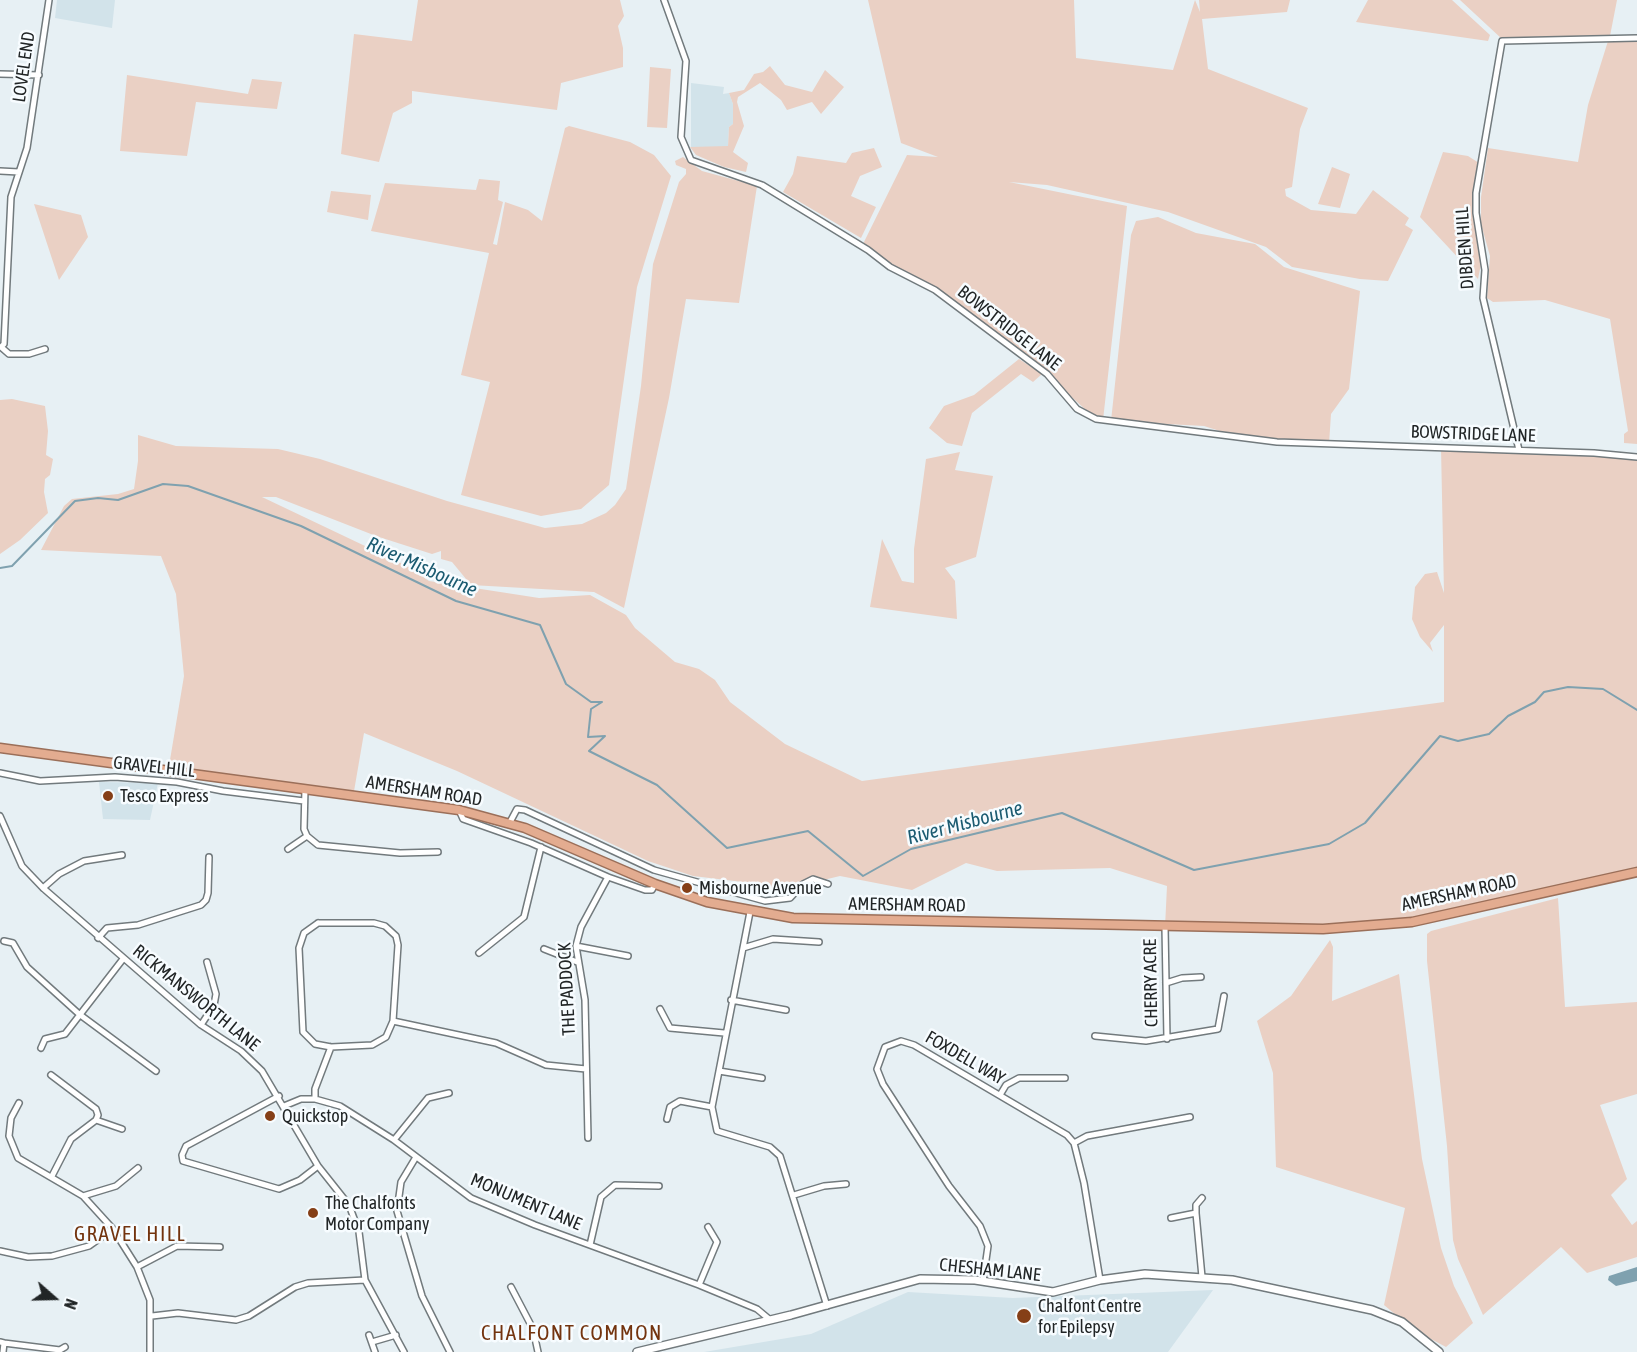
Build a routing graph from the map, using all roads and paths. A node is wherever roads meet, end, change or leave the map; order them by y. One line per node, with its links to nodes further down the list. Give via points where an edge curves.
1 (49, 0): 5 (street, LOVEL END)
2 (664, 0): 10 (street, BOWSTRIDGE LANE, via 686,61 681,137 691,160 762,185 890,267 935,290 1047,374 1077,409 1096,419 1277,442)
3 (1637, 38): 10 (street, DIBDEN HILL, via 1502,41 1476,213 1485,270 1483,298)
4 (0, 74): 5 (street)
5 (39, 75): 7 (street, LOVEL END)
6 (0, 171): 7 (street)
7 (19, 172): 8 (street, LOVEL END, via 11,197 4,344)
8 (0, 347): 9 (street, via 9,354)
9 (45, 349)
10 (1519, 450): 11 (street, BOWSTRIDGE LANE)
11 (1637, 457)
12 (0, 748): 14 (highway, AMERSHAM ROAD)
13 (0, 773): 15 (street, GRAVEL HILL, via 40,781 115,777 177,782)
14 (306, 789): 15 (street); 16 (highway, AMERSHAM ROAD)
15 (304, 801): 19 (street)
16 (459, 810): 18 (highway, AMERSHAM ROAD); 21 (street, via 463,819)
17 (0, 816): 22 (street, RICKMANSWORTH LANE)
18 (509, 824): 29 (highway, AMERSHAM ROAD, via 564,843); 30 (street, via 514,812 521,808 654,870 765,901 790,898 802,884 813,879)
19 (307, 836): 23 (street); 24 (street, via 318,845 335,849)
20 (24, 845): 22 (street)
21 (541, 847): 28 (street); 40 (street, via 524,917)
22 (16, 848): 31 (street, RICKMANSWORTH LANE, via 22,866)
23 (288, 849)
24 (438, 852)
25 (122, 855): 31 (street, via 84,861)
26 (209, 857): 34 (street, via 208,893 201,905 138,925 107,928)
27 (1637, 872): 33 (highway, AMERSHAM ROAD, via 1412,922 1323,929)
28 (608, 877): 29 (street, via 645,890 652,890); 37 (street, THE PADDOCK, via 581,927)
29 (656, 884): 32 (highway, AMERSHAM ROAD)
30 (828, 884)
31 (43, 888): 34 (street, RICKMANSWORTH LANE)
32 (750, 912): 33 (highway, AMERSHAM ROAD, via 804,919); 38 (street)
33 (1166, 927): 46 (street, CHERRY ACRE)
34 (98, 938): 42 (street, RICKMANSWORTH LANE)
35 (4, 941): 51 (street, via 13,943 27,967)
36 (819, 942): 38 (street, via 773,939)
37 (576, 946): 41 (street); 44 (street, THE PADDOCK)
38 (742, 948): 48 (street)
39 (544, 949): 44 (street)
40 (479, 953)
41 (628, 956)
42 (123, 959): 51 (street); 53 (street, RICKMANSWORTH LANE)
43 (207, 962): 53 (street, via 216,994)
44 (578, 962): 59 (street, THE PADDOCK, via 585,1000)
45 (1201, 977): 46 (street)
46 (1166, 983): 56 (street, CHERRY ACRE)
47 (1224, 996): 56 (street, CHERRY ACRE, via 1218,1029)
48 (731, 1000): 50 (street); 54 (street)
49 (660, 1009): 54 (street, via 670,1028)
50 (786, 1010)
51 (79, 1014): 58 (street, via 65,1034 45,1039); 60 (street)
52 (393, 1021): 57 (street, via 386,1037 372,1045); 57 (street, via 396,936 385,926 374,923 318,923 304,933 299,948 303,1032 315,1044); 59 (street, via 496,1043 546,1065)
53 (201, 1025): 67 (street, RICKMANSWORTH LANE, via 241,1051 262,1071)
54 (724, 1033): 61 (street)
55 (1095, 1036): 56 (street, CHERRY ACRE)
56 (1167, 1039)
57 (331, 1047): 68 (street)
58 (41, 1048)
59 (586, 1069): 78 (street, THE PADDOCK)
60 (156, 1071)
61 (719, 1071): 63 (street); 71 (street)
62 (51, 1075): 74 (street, via 96,1109)
63 (762, 1078)
64 (1065, 1078): 66 (street, via 1019,1078 1006,1085)
65 (449, 1093): 79 (street, via 428,1098)
66 (1000, 1095): 80 (street, FOXDELL WAY); 101 (street, FOXDELL WAY, via 901,1041 885,1047 877,1068 912,1130 980,1226 988,1246)
67 (279, 1096): 70 (street, RICKMANSWORTH LANE); 82 (street, via 186,1146 183,1161 279,1189)
68 (315, 1099): 70 (street, MONUMENT LANE, via 301,1099); 79 (street, MONUMENT LANE, via 349,1110)
69 (20, 1103): 77 (street, via 11,1118)
70 (284, 1106): 82 (street, RICKMANSWORTH LANE)
71 (712, 1107): 73 (street, via 680,1101 670,1107); 87 (street, via 717,1131 770,1147 780,1156)
72 (1190, 1117): 80 (street, via 1087,1136)
73 (667, 1119)
74 (96, 1120): 75 (street); 84 (street, via 71,1139)
75 (122, 1129)
76 (0, 1136): 77 (street)
77 (9, 1136): 84 (street, via 18,1158 34,1170)
78 (588, 1138)
79 (394, 1140): 81 (street, MONUMENT LANE)
80 (1074, 1143): 100 (street)
81 (416, 1157): 94 (street, MONUMENT LANE, via 471,1198); 116 (street, via 401,1182 397,1211 422,1296)
82 (318, 1166): 99 (street, RICKMANSWORTH LANE, via 349,1205 359,1232)
83 (138, 1168): 88 (street, via 116,1186)
84 (52, 1176): 88 (street)
85 (846, 1184): 87 (street)
86 (659, 1186): 94 (street, via 615,1185 602,1197)
87 (794, 1195): 104 (street)
88 (83, 1196): 93 (street)
89 (1202, 1198): 90 (street)
90 (1196, 1213): 91 (street); 98 (street)
91 (1171, 1218)
92 (708, 1227): 102 (street, via 717,1242)
93 (113, 1229): 96 (street, via 89,1246 52,1256 28,1257); 97 (street)
94 (590, 1245): 102 (street, MONUMENT LANE)
95 (220, 1246): 97 (street, via 177,1246)
96 (0, 1251)
97 (137, 1267): 105 (street)
98 (1202, 1277): 100 (street, CHESHAM LANE, via 1145,1274); 119 (street, CHESHAM LANE, via 1372,1310 1402,1322)
99 (365, 1280): 105 (street, via 302,1285 236,1320 178,1313); 108 (street, RICKMANSWORTH LANE)
100 (1100, 1280): 101 (street, CHESHAM LANE, via 1053,1292)
101 (983, 1281): 104 (street, CHESHAM LANE, via 920,1279)
102 (699, 1285): 106 (street, MONUMENT LANE, via 757,1309)
103 (511, 1287): 117 (street, via 533,1329)
104 (827, 1305): 106 (street, CHESHAM LANE)
105 (152, 1316): 113 (street)
106 (769, 1319): 118 (street, CHESHAM LANE)
107 (369, 1335): 110 (street)
108 (396, 1335): 110 (street); 115 (street, RICKMANSWORTH LANE)
109 (2, 1342): 111 (street, via 60,1350); 112 (street)
110 (372, 1342): 114 (street)
111 (65, 1347)
112 (3, 1352)
113 (150, 1352)
114 (375, 1352)
115 (404, 1352)
116 (450, 1352)
117 (538, 1352)
118 (637, 1352)
119 (1439, 1352)

